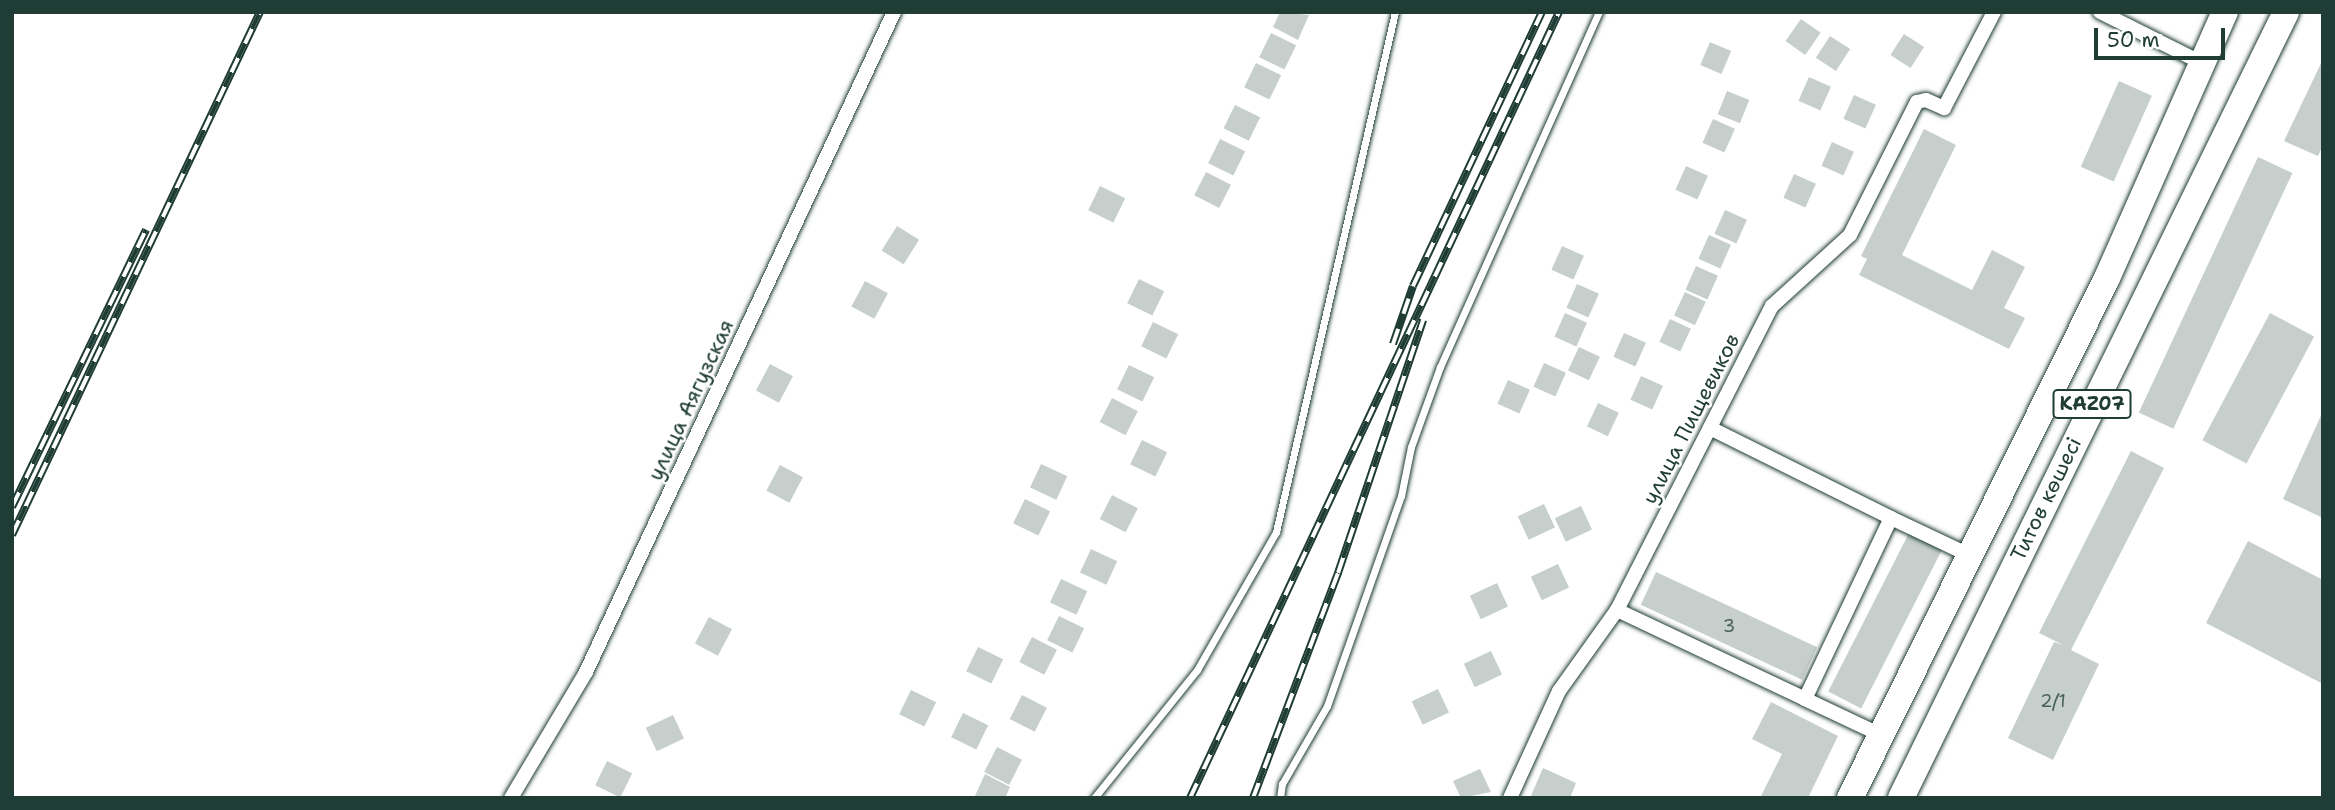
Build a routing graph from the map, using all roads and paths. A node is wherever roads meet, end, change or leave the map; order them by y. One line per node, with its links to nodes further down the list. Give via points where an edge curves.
1 (894, 12): 15 (street, улица Аягузская, via 586,673)
2 (1395, 12): 16 (lane, via 1276,532 1197,670)
3 (1599, 12): 17 (lane, via 1440,367 1411,447 1401,496 1327,706 1282,784)
4 (1994, 12): 9 (street, улица Пищевиков, via 1944,108 1926,100 1917,102 1850,235 1772,306)
5 (2100, 12): 8 (street)
6 (2225, 12): 8 (highway, Титов көшесі / KAZ07)
7 (2286, 12): 20 (highway, Титов көшесі / KAZ07)
8 (2204, 64): 11 (highway, Титов көшесі / KAZ07, via 2107,278)
9 (1710, 428): 10 (street); 12 (street, улица Пищевиков)
10 (1891, 518): 11 (street); 13 (street)
11 (1969, 555): 14 (highway, Титов көшесі / KAZ07)
12 (1617, 610): 13 (street); 18 (street, улица Пищевиков, via 1559,691)
13 (1805, 699): 14 (street)
14 (1881, 735): 19 (highway, Титов көшесі / KAZ07)
15 (511, 798)
16 (1094, 798)
17 (1280, 798)
18 (1510, 798)
19 (1850, 798)
20 (1901, 798)

